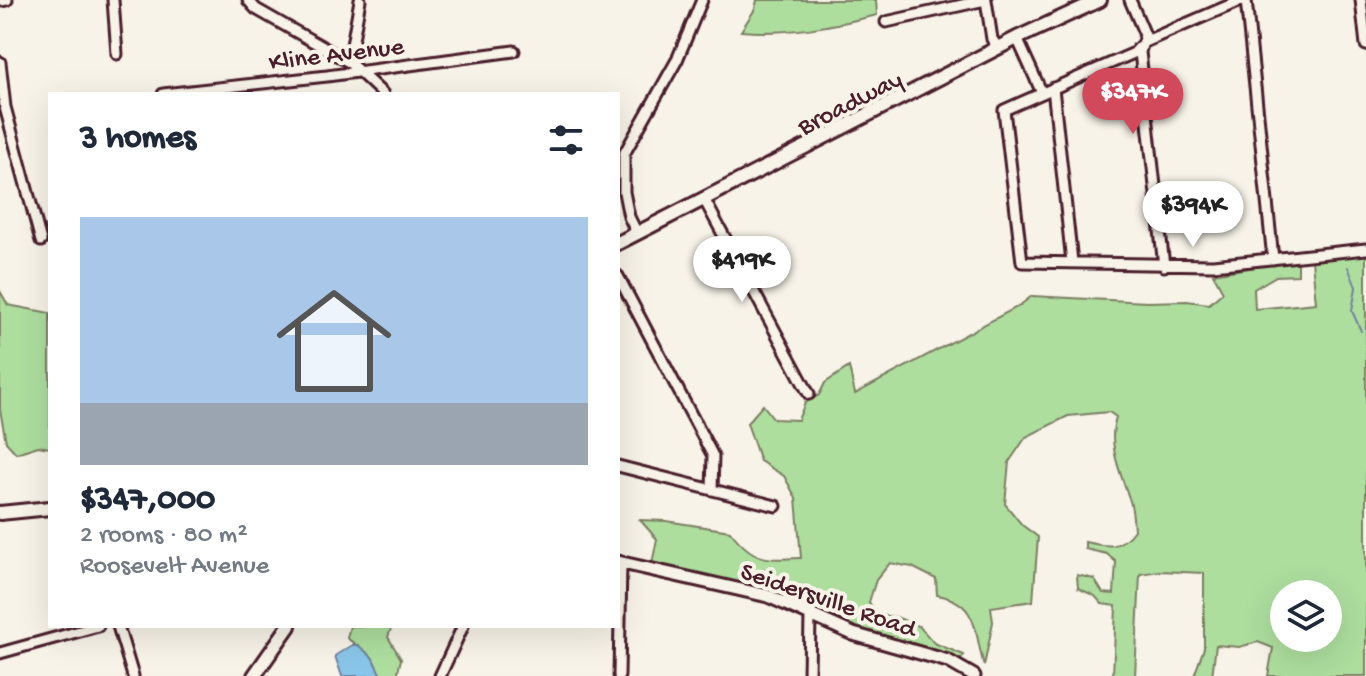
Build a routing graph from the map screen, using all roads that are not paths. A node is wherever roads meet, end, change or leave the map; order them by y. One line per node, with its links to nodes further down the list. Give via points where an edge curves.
1 (7, 0): 11 (street)
2 (113, 0): 18 (street)
3 (248, 0): 20 (street)
4 (360, 0): 20 (street)
5 (702, 0): 27 (street, via 677,60 624,154 624,192)
6 (986, 0): 12 (street); 16 (street)
7 (1100, 0): 13 (main road, Broadway)
8 (1130, 0): 14 (street)
9 (1244, 0): 14 (street); 31 (street)
10 (1361, 0): 15 (street)
11 (0, 1)
12 (886, 22)
13 (1017, 38): 16 (main road, Broadway); 25 (street)
14 (1144, 42): 22 (street, via 1134,53); 33 (street, via 1140,52)
15 (1366, 45)
16 (998, 48): 26 (main road, Broadway)
17 (514, 51): 21 (street, Kline Avenue)
18 (117, 54)
19 (0, 62): 28 (street, via 5,107)
20 (349, 62): 21 (street)
21 (361, 71): 23 (street, Kline Avenue); 24 (street)
22 (1053, 88): 25 (street); 32 (street)
23 (180, 92)
24 (381, 92)
25 (1042, 93): 32 (street, via 1004,110 1022,262)
26 (704, 199): 27 (main road, Broadway); 35 (street)
27 (637, 233): 29 (main road, Broadway)
28 (41, 241)
29 (620, 242)
30 (1366, 249): 31 (street)
31 (1273, 259): 33 (street)
32 (1072, 262): 33 (street)
33 (1164, 266)
34 (620, 280): 37 (street, via 713,456)
35 (809, 394)
36 (620, 467): 37 (street)
37 (712, 490): 38 (street)
38 (776, 506)
39 (48, 508): 40 (main road)
40 (0, 513)
41 (620, 562): 42 (street, Seidersville Road, via 749,591)
42 (810, 615): 53 (street); 54 (street, Seidersville Road, via 853,634 948,661)
43 (91, 628): 48 (street)
44 (119, 628): 49 (street)
45 (288, 628): 50 (main road)
46 (462, 628): 51 (street)
47 (619, 628): 52 (street)
48 (0, 653)
49 (133, 676)
50 (254, 676)
51 (440, 676)
52 (619, 676)
53 (809, 676)
54 (974, 676)

